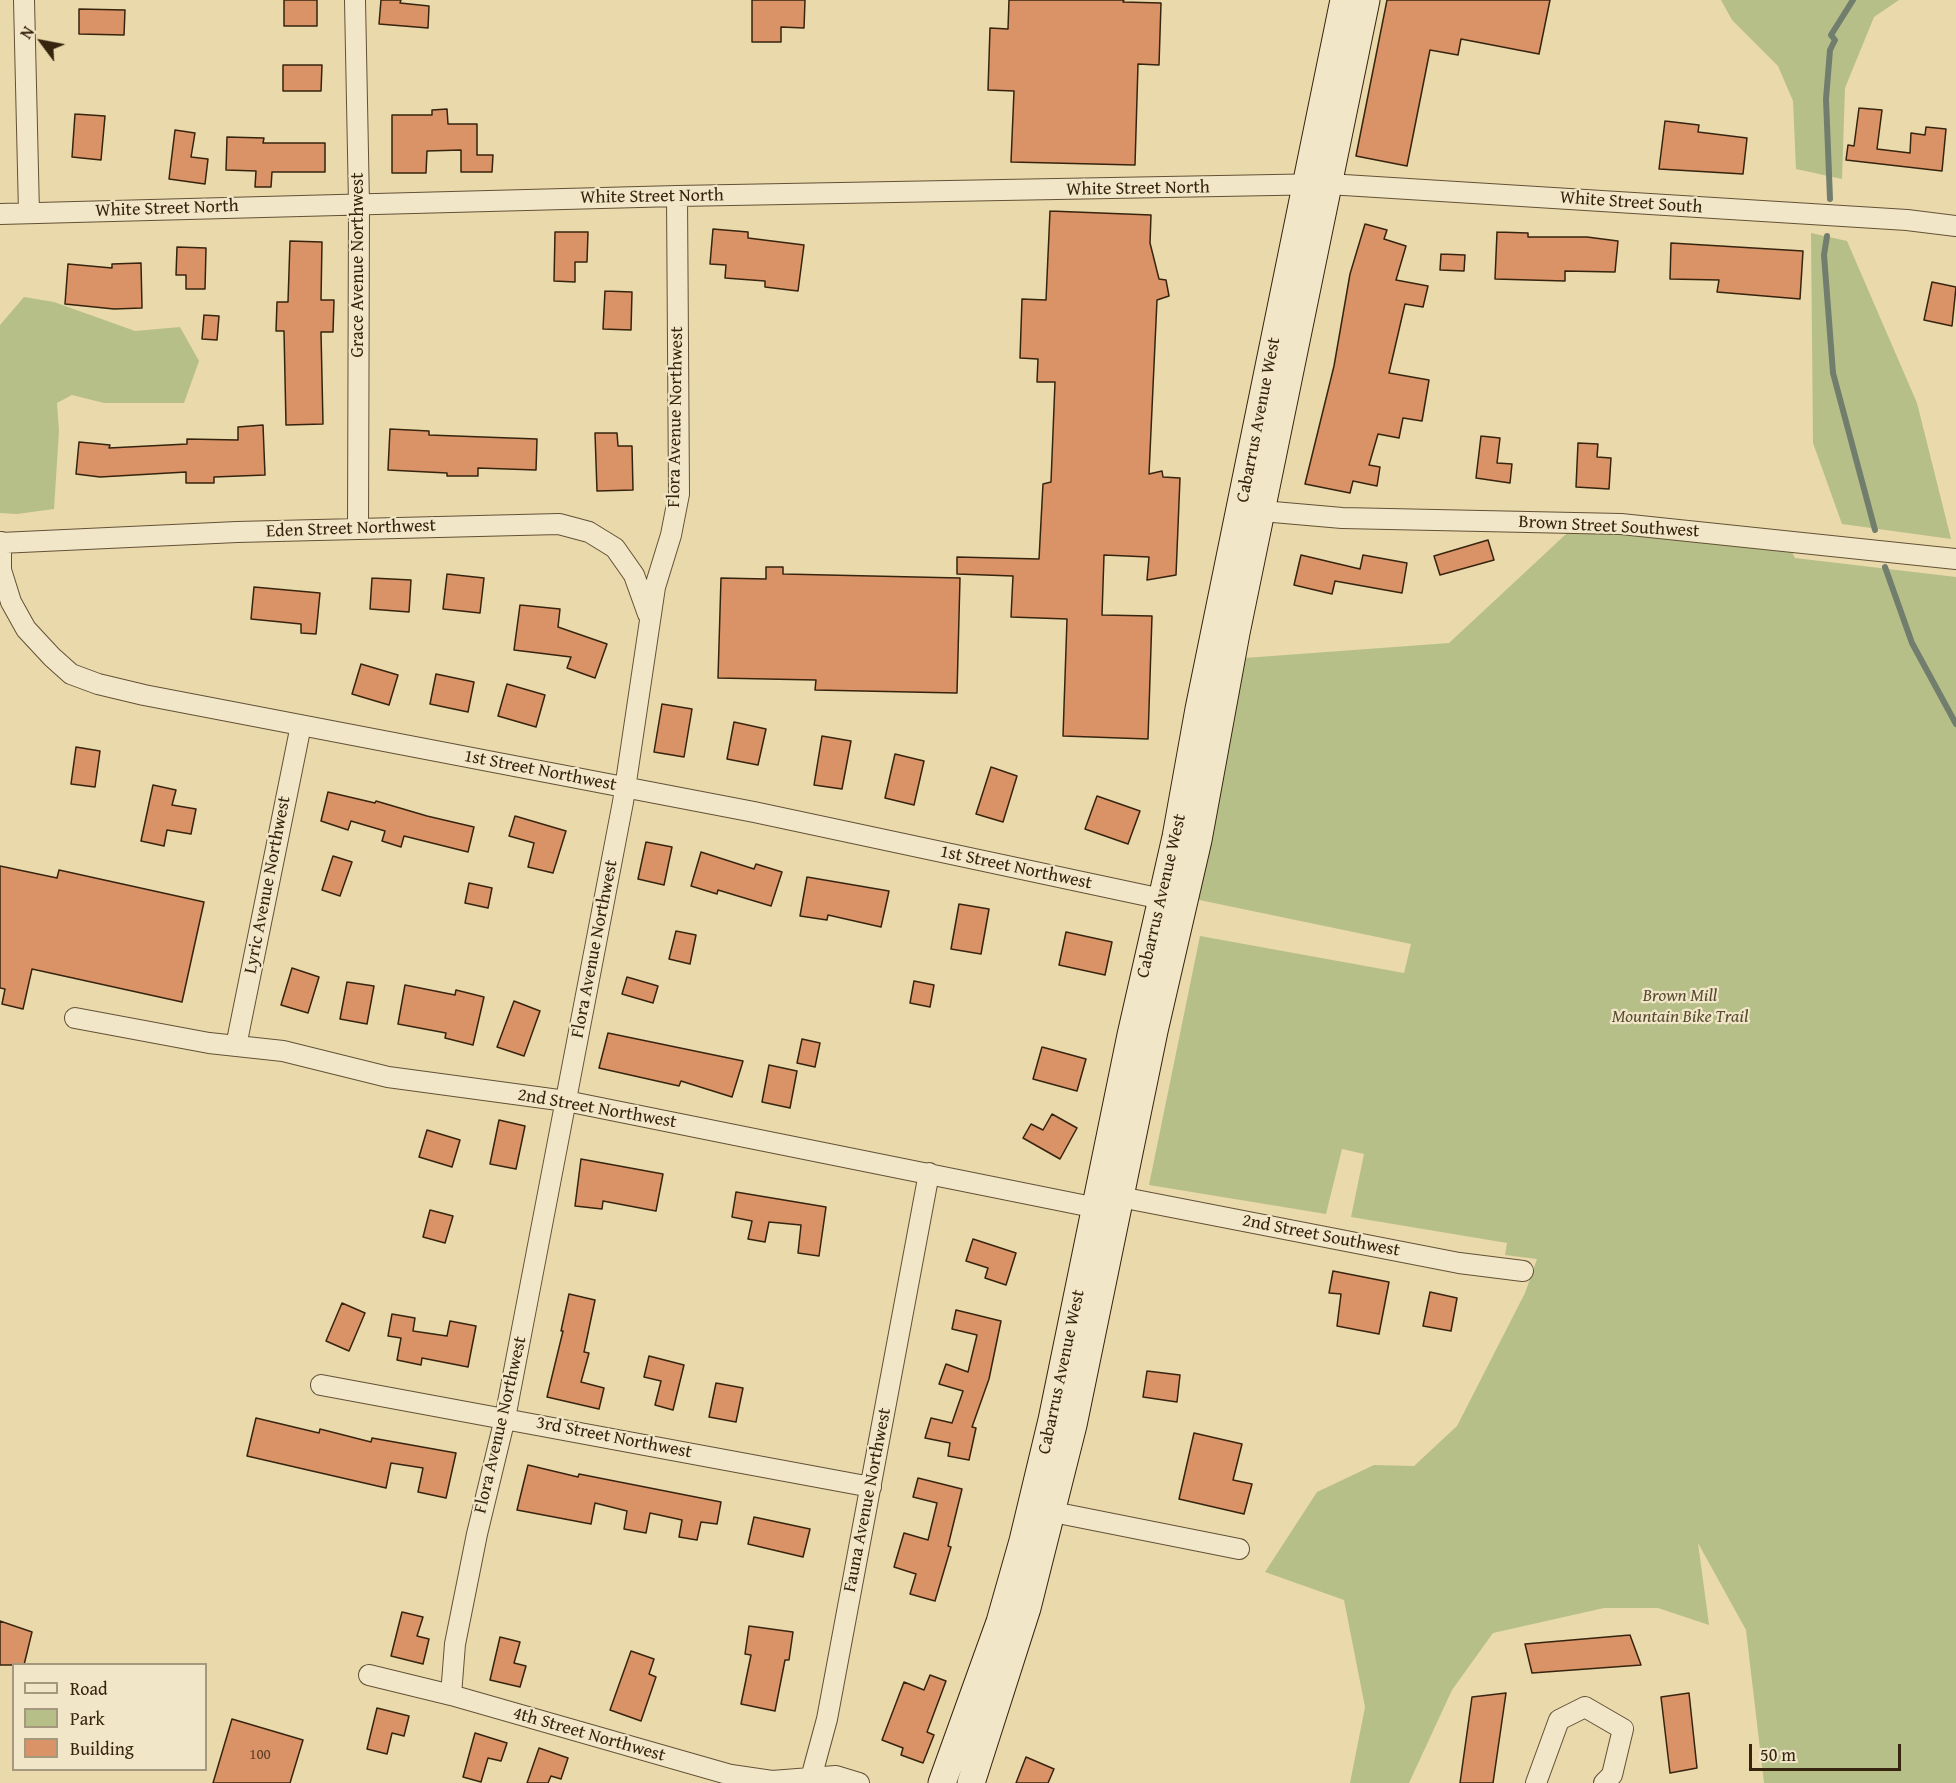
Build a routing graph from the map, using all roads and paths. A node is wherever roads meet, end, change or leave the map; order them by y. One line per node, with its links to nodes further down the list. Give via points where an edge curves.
1 (24, 0): 8 (street)
2 (355, 0): 7 (street, Grace Avenue Northwest)
3 (1344, 0): 5 (main road, Cabarrus Avenue West)
4 (1366, 0): 5 (main road, Cabarrus Avenue West)
5 (1316, 184): 6 (street, White Street North); 10 (street, White Street South); 11 (main road, Cabarrus Avenue West); 20 (main road, Cabarrus Avenue West)
6 (677, 196): 7 (street, White Street North); 15 (street, Flora Avenue Northwest, via 679,494)
7 (359, 204): 8 (street, White Street North); 12 (street, Grace Avenue Northwest)
8 (29, 213): 9 (street, White Street North)
9 (0, 214)
10 (1956, 226)
11 (1262, 511): 14 (street, Brown Street Southwest, via 1342,518 1621,524); 25 (main road, Cabarrus Avenue West, via 1198,840)
12 (358, 529): 13 (street, Eden Street Northwest); 16 (street, Eden Street Northwest, via 559,524 589,532 615,548)
13 (0, 542): 18 (street, 1st Street Northwest, via 1,570 11,602 26,629 71,674 144,695)
14 (1956, 559)
15 (659, 571): 16 (street, via 650,579); 17 (street, Flora Avenue Northwest)
16 (637, 581): 17 (street, Eden Street Northwest)
17 (650, 620): 19 (street, Flora Avenue Northwest)
18 (301, 725): 19 (street, 1st Street Northwest); 22 (street, Lyric Avenue Northwest)
19 (626, 787): 20 (street, 1st Street Northwest); 23 (street, Flora Avenue Northwest)
20 (1162, 899): 25 (main road, Cabarrus Avenue West)
21 (75, 1018): 22 (street, 2nd Street Northwest)
22 (236, 1046): 23 (street, 2nd Street Northwest, via 283,1051 388,1077)
23 (566, 1101): 24 (street, 2nd Street Northwest); 28 (street, Flora Avenue Northwest)
24 (929, 1173): 25 (street, 2nd Street Northwest); 30 (street, Fauna Avenue Northwest)
25 (1111, 1205): 26 (street, 2nd Street Southwest); 29 (main road, Cabarrus Avenue West); 31 (main road, Cabarrus Avenue West)
26 (1523, 1272)
27 (321, 1385): 28 (street, 3rd Street Northwest)
28 (506, 1418): 30 (street, 3rd Street Northwest); 34 (street, Flora Avenue Northwest, via 455,1644)
29 (1052, 1420): 31 (street, via 1052,1467 1044,1504); 37 (main road, Cabarrus Avenue West, via 1000,1622)
30 (871, 1486): 35 (street, Fauna Avenue Northwest, via 827,1719)
31 (1053, 1512): 32 (street); 38 (main road, Cabarrus Avenue West, via 1004,1687)
32 (1239, 1549)
33 (369, 1675): 34 (street, 4th Street Northwest)
34 (451, 1695): 35 (street, 4th Street Northwest, via 731,1775 772,1781)
35 (811, 1778): 36 (street, via 836,1776)
36 (859, 1783)
37 (942, 1783)
38 (971, 1783)
39 (1536, 1783): 40 (street, via 1559,1720 1585,1707 1623,1729 1612,1775)
40 (1604, 1783)

